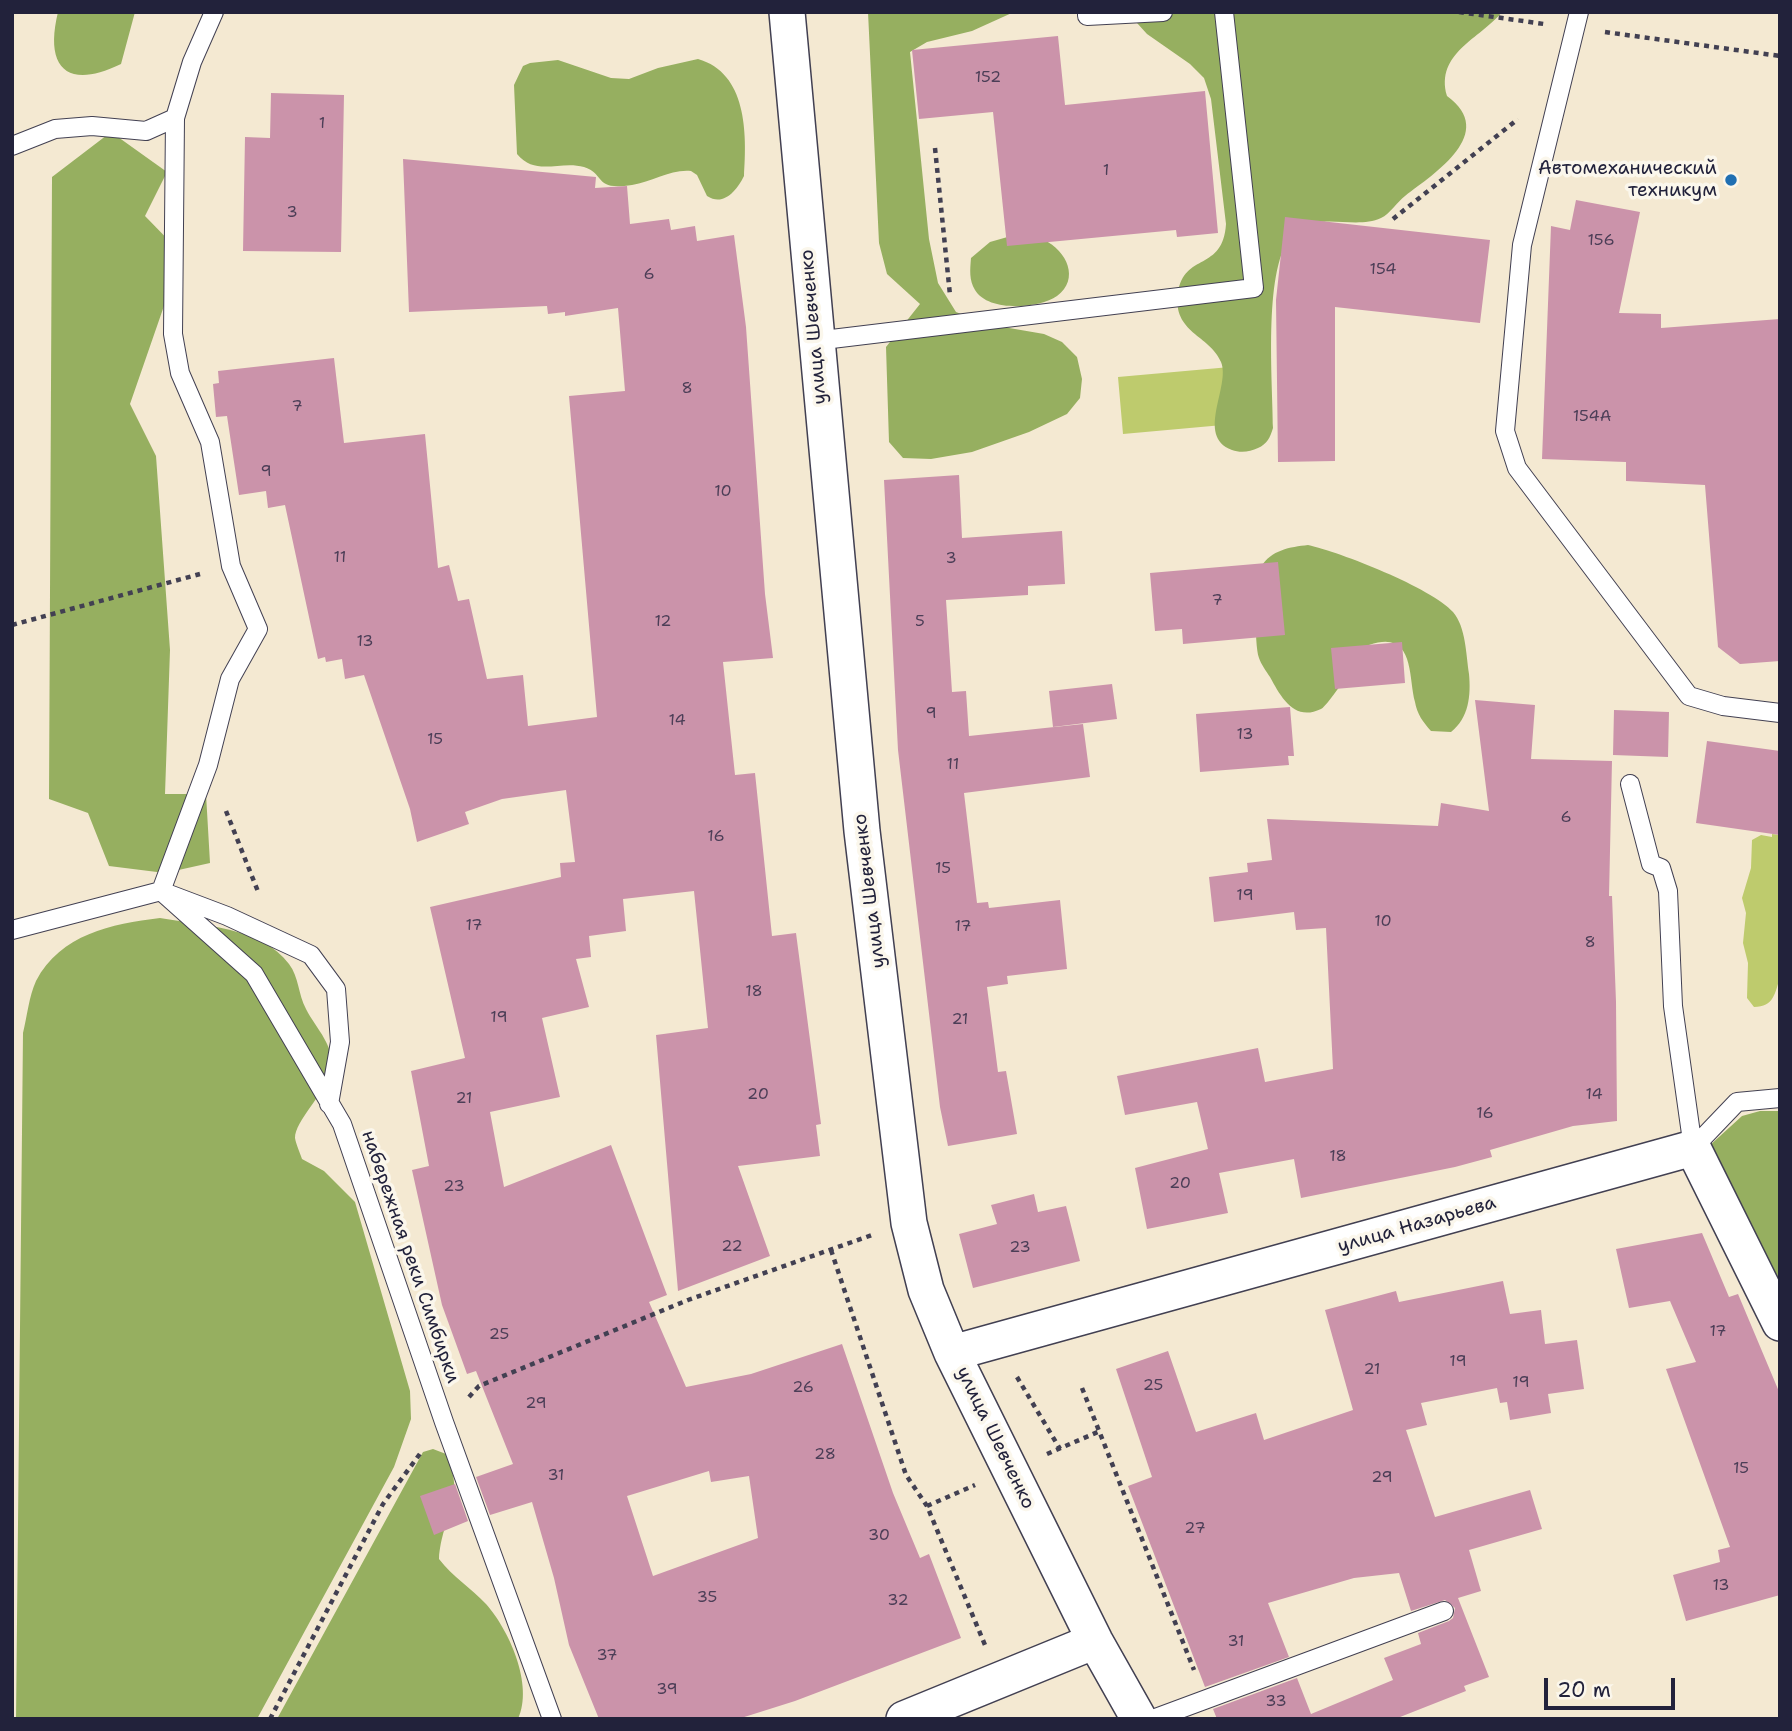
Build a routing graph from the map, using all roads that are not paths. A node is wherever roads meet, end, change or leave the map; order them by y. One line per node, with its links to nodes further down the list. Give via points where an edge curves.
1 (214, 12): 7 (lane)
2 (787, 12): 9 (street, улица Шевченко)
3 (1087, 12): 4 (lane, via 1087,16)
4 (1163, 12)
5 (1224, 12): 9 (lane, via 1254,288)
6 (1577, 20): 10 (lane, via 1522,246 1505,431 1517,468 1689,696 1723,706)
7 (175, 118): 8 (lane, via 146,131 92,126 55,129); 12 (lane, via 173,334 180,373 210,442 231,566 258,629 230,679 208,765)
8 (12, 146)
9 (815, 341): 18 (street, улица Шевченко, via 862,831 909,1223 926,1290)
10 (1780, 713)
11 (1630, 784): 16 (lane, via 1651,864 1661,869 1668,891 1673,1006)
12 (161, 891): 13 (lane); 15 (lane, набережная реки Симбирки, via 254,974); 15 (lane, via 311,955 336,989 340,1042)
13 (12, 930)
14 (1780, 1098): 16 (lane, via 1737,1102)
15 (329, 1104): 21 (lane, набережная реки Симбирки, via 359,1169 444,1422)
16 (1693, 1148): 17 (street); 18 (street, улица Назарьева)
17 (1780, 1323)
18 (952, 1353): 20 (street, улица Шевченко)
19 (1444, 1611): 24 (lane)
20 (1095, 1641): 22 (street); 23 (street, улица Шевченко)
21 (552, 1719)
22 (904, 1719)
23 (1139, 1719)
24 (1153, 1719)

